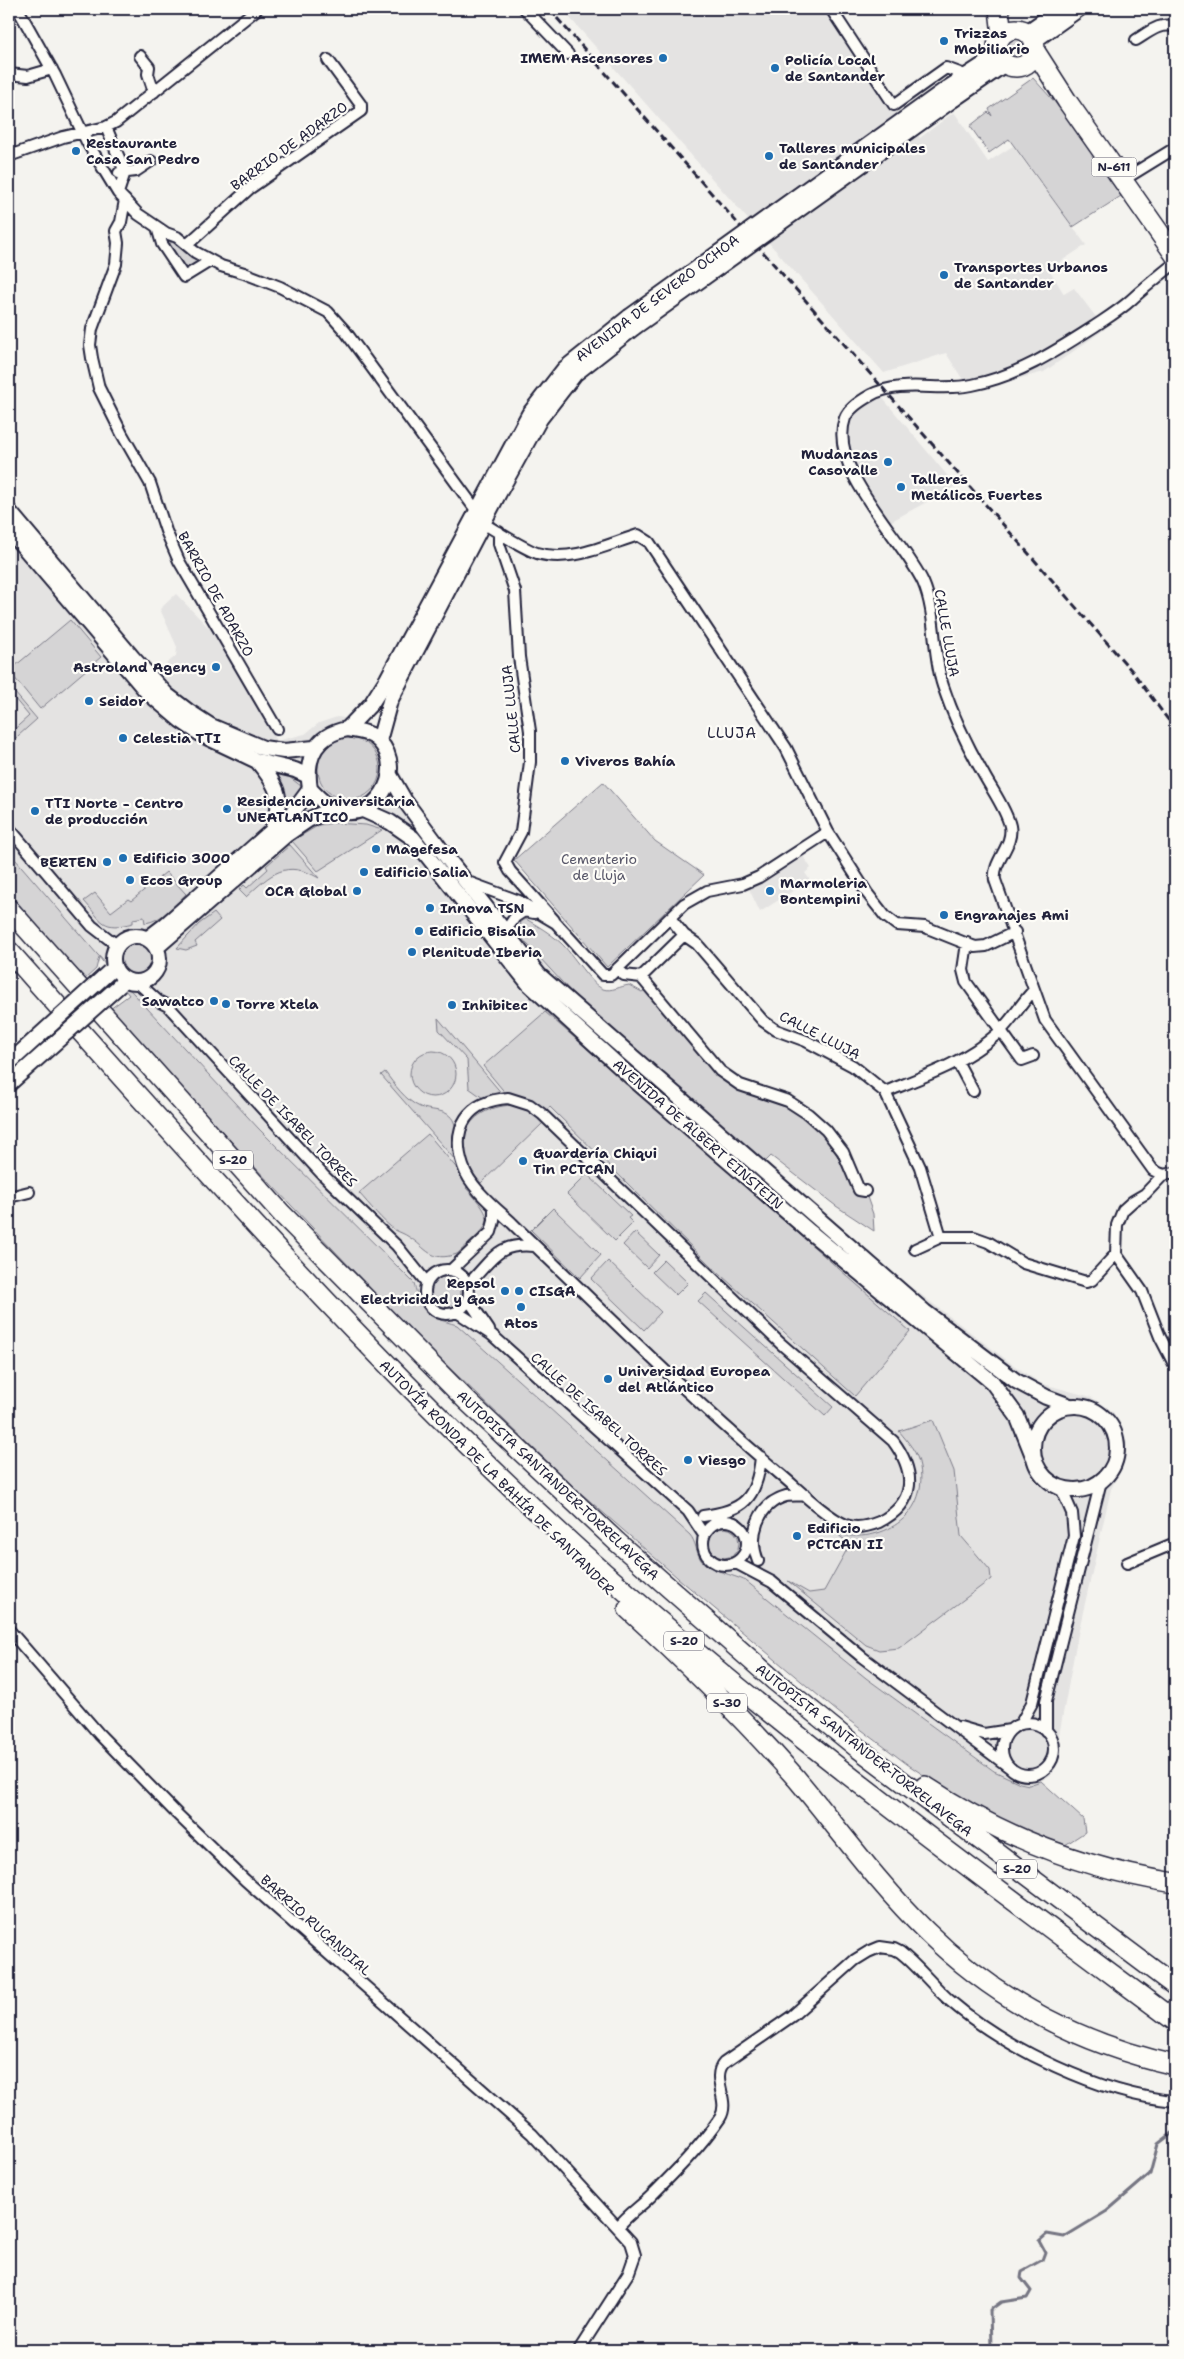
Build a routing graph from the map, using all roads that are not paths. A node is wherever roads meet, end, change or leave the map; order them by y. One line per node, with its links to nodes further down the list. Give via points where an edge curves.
1 (18, 9): 17 (street)
2 (257, 9): 21 (street)
3 (526, 9): 13 (street)
4 (831, 9): 19 (street, via 894,105 946,68)
5 (998, 9): 10 (highway)
6 (1004, 9): 11 (highway, N-611)
7 (1060, 9): 11 (main road)
8 (1079, 9): 11 (main road)
9 (1175, 28): 12 (street, via 1162,26)
10 (1002, 35): 11 (highway, via 1008,31); 16 (highway, via 998,41)
11 (1029, 38): 16 (highway, via 1031,60); 20 (highway, N-611)
12 (1136, 40)
13 (568, 54)
14 (140, 56): 21 (street, via 149,67)
15 (328, 60): 33 (street, BARRIO DE ADARZO, via 361,105 361,110 249,189)
16 (1009, 62): 19 (main road, AVENIDA DE SEVERO OCHOA); 20 (highway, N-611); 22 (main road, AVENIDA DE SEVERO OCHOA)
17 (52, 69): 18 (street, via 28,76); 24 (street)
18 (9, 74)
19 (965, 75): 22 (main road, AVENIDA DE SEVERO OCHOA)
20 (1053, 80): 30 (highway, N-611)
21 (154, 92): 23 (street)
22 (950, 94): 37 (main road, AVENIDA DE SEVERO OCHOA, bridge)
23 (106, 127): 24 (street); 28 (street)
24 (82, 131): 26 (street); 29 (street)
25 (1175, 148): 30 (street)
26 (9, 156)
27 (151, 161): 28 (street, via 136,171)
28 (125, 172): 29 (street); 31 (street, BARRIO DE ADARZO)
29 (108, 174): 31 (street)
30 (1123, 180): 34 (highway, N-611)
31 (121, 197): 32 (street); 43 (street, BARRIO DE ADARZO, via 116,264 92,329 90,345 99,388 150,483 178,561)
32 (157, 227): 33 (street); 35 (street, via 162,244 184,277)
33 (188, 244): 35 (street)
34 (1175, 255)
35 (210, 261): 38 (street, via 280,287 328,312)
36 (1175, 264): 60 (street, CALLE LLUJA, via 1115,312 1053,353 1012,374 970,386 885,390 872,394 845,418 846,453 855,477 870,505 909,557 923,582 943,687 1010,825 1009,838 994,874)
37 (632, 322): 38 (main road, AVENIDA DE SEVERO OCHOA, via 580,354 548,387 529,414); 40 (main road, AVENIDA DE SEVERO OCHOA, via 575,374 551,403)
38 (476, 510): 44 (main road, AVENIDA DE SEVERO OCHOA, via 387,679 371,704)
39 (9, 511): 46 (main road, via 133,658 181,706 211,726 263,748 284,751)
40 (483, 523): 42 (street); 45 (main road, AVENIDA DE SEVERO OCHOA, via 390,701)
41 (9, 530): 47 (main road, via 155,700 202,735)
42 (499, 532): 54 (street, via 536,552 551,554 588,552 638,535 649,542 786,748); 59 (street, CALLE LLUJA, via 499,544 515,591 530,746 521,832 505,862)
43 (277, 729)
44 (347, 729): 45 (main road, via 368,733); 46 (main road, via 327,736)
45 (379, 741): 48 (main road, via 389,759)
46 (314, 748): 49 (main road, via 309,761)
47 (257, 761): 49 (main road, via 295,770); 53 (main road, via 275,784 279,796)
48 (390, 775): 51 (main road, via 383,795); 55 (main road, AVENIDA DE ALBERT EINSTEIN, via 405,801)
49 (309, 782): 50 (main road); 53 (main road, via 293,812)
50 (334, 808): 51 (main road, via 346,812); 63 (main road, via 286,835)
51 (363, 810): 98 (main road, AVENIDA DE ALBERT EINSTEIN, via 390,822 413,838 528,983 810,1232 992,1382 1017,1416)
52 (9, 828): 65 (street, via 92,926)
53 (272, 831): 63 (main road, via 164,926)
54 (828, 832): 58 (street, via 759,877 694,897); 64 (street, via 884,916 896,925 925,927)
55 (465, 881): 57 (street, CALLE LLUJA, via 519,901); 61 (main road, AVENIDA DE ALBERT EINSTEIN)
56 (9, 910): 107 (highway, AUTOPISTA SANTANDER-TORRELAVEGA / S-20, via 282,1214 474,1407)
57 (540, 915): 59 (street, CALLE LLUJA); 61 (street, CALLE LLUJA, via 524,911 515,917)
58 (670, 918): 62 (street, CALLE LLUJA); 67 (street)
59 (556, 923): 67 (street, CALLE LLUJA, via 603,976 611,975)
60 (1015, 932): 64 (street, via 986,946); 71 (street, CALLE LLUJA)
61 (504, 933): 97 (main road, AVENIDA DE ALBERT EINSTEIN, via 539,975 584,1016 926,1312 1016,1381)
62 (684, 935): 69 (street); 78 (street, CALLE LLUJA, via 697,944 763,1021 852,1066)
63 (152, 944): 65 (main road, via 134,936); 70 (main road, via 159,958 156,972 144,981)
64 (967, 944): 72 (street, via 963,970 966,982)
65 (118, 946): 68 (main road)
66 (9, 951): 92 (highway, AUTOPISTA SANTANDER-TORRELAVEGA / S-20, via 213,1181)
67 (618, 968): 69 (street, via 624,975)
68 (112, 970): 70 (main road); 74 (main road, bridge)
69 (641, 977): 81 (street, via 720,1071 740,1085 788,1102 826,1130 843,1152 859,1190)
70 (127, 982): 76 (main road, bridge); 90 (street, CALLE DE ISABEL TORRES, via 168,1006 323,1174 397,1246)
71 (1034, 990): 72 (street); 80 (street, CALLE LLUJA, via 1045,1020 1153,1170)
72 (1001, 1030): 73 (street, via 1022,1060); 75 (street)
73 (1033, 1056)
74 (9, 1063)
75 (958, 1063): 77 (street); 78 (street)
76 (9, 1084)
77 (973, 1091)
78 (885, 1092): 85 (street, CALLE LLUJA, via 920,1167)
79 (1175, 1173): 80 (street)
80 (1163, 1175): 88 (street, via 1123,1210 1117,1225)
81 (865, 1191)
82 (29, 1192): 83 (street)
83 (9, 1197)
84 (494, 1207): 86 (street); 89 (street, via 491,1232); 102 (street, via 463,1168 459,1146 461,1127 469,1112 484,1102 518,1099 542,1114 780,1343 893,1441 905,1457 909,1473 908,1493 902,1506 873,1525 847,1525)
85 (941, 1237): 87 (street); 88 (street, via 980,1238 1023,1263 1082,1282 1092,1280)
86 (535, 1246): 91 (street, via 517,1244 506,1247); 99 (street, via 646,1354)
87 (914, 1249)
88 (1116, 1254): 96 (street, via 1142,1291)
89 (451, 1270): 90 (street, via 439,1272); 91 (street)
90 (427, 1283): 94 (street, via 427,1301 432,1308 440,1313)
91 (468, 1284): 93 (street)
92 (321, 1297): 122 (highway, AUTOPISTA SANTANDER-TORRELAVEGA / S-20, via 498,1475 699,1654 893,1810); 123 (highway, AUTOVÍA RONDA DE LA BAHÍA DE SANTANDER / S-30, via 539,1525 743,1720 893,1895 944,1949 988,1984 1043,2018 1111,2047)
93 (468, 1299): 94 (street); 95 (street, CALLE DE ISABEL TORRES)
94 (457, 1312): 95 (street, CALLE DE ISABEL TORRES)
95 (492, 1335): 103 (street, CALLE DE ISABEL TORRES)
96 (1175, 1366)
97 (1070, 1406): 98 (main road, via 1054,1412 1040,1423 1035,1433); 100 (main road, via 1091,1410 1111,1427 1115,1458 1111,1470)
98 (1033, 1456): 101 (main road, via 1042,1475)
99 (760, 1457): 102 (street); 104 (street, via 758,1480 747,1500 729,1512)
100 (1101, 1481): 101 (main road, via 1084,1489); 118 (street, via 1046,1701)
101 (1061, 1488): 116 (street, via 1072,1514 1074,1536 1032,1703)
102 (806, 1496): 110 (street, via 786,1496 772,1504 755,1526 752,1538)
103 (688, 1511): 104 (street, CALLE DE ISABEL TORRES); 106 (street, CALLE DE ISABEL TORRES)
104 (703, 1516): 105 (street, CALLE DE ISABEL TORRES)
105 (719, 1522): 106 (street); 109 (street, via 732,1522 743,1530)
106 (704, 1535): 111 (street, via 703,1549 711,1561 724,1566)
107 (618, 1542): 120 (highway, via 820,1708 944,1798 1003,1831 1064,1857 1121,1874); 121 (highway, AUTOPISTA SANTANDER-TORRELAVEGA / S-20, via 775,1681 845,1738)
108 (1175, 1543): 112 (street)
109 (746, 1551): 110 (street); 111 (street)
110 (758, 1561): 113 (street)
111 (736, 1563): 113 (street)
112 (1127, 1563)
113 (772, 1582): 115 (street, via 862,1657)
114 (9, 1630): 125 (street, BARRIO RUCANDIAL, via 93,1727 177,1814 288,1918 526,2128)
115 (950, 1722): 117 (street, via 984,1734); 119 (street)
116 (1021, 1723): 117 (street); 118 (street, via 1039,1725)
117 (1010, 1730): 119 (street, via 1002,1747)
118 (1046, 1731): 119 (street, via 1054,1749 1046,1768 1027,1775)
119 (1009, 1767)
120 (1175, 1883)
121 (1175, 1986)
122 (1175, 2020)
123 (1168, 2063)
124 (1175, 2102): 125 (street, via 1116,2090 1030,2055 987,2029 949,2000 900,1952 880,1947 855,1960 792,2016 720,2067 722,2115 652,2196 629,2213)
125 (618, 2227): 126 (street, BARRIO RUCANDIAL, via 634,2248 633,2262)
126 (579, 2350)

